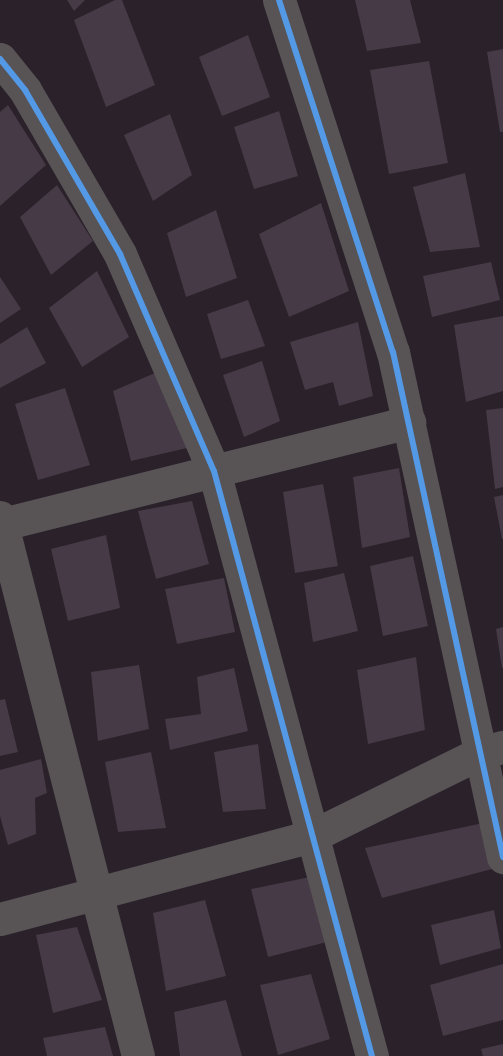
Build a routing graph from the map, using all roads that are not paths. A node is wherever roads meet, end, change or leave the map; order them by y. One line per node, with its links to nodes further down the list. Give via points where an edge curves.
1 (279, 0): 3 (street, via 393,352)
2 (0, 59): 4 (street, via 25,90 120,254)
3 (409, 422): 4 (street); 6 (street)
4 (214, 471): 5 (street); 7 (street)
5 (1, 521): 9 (street)
6 (492, 750): 7 (street); 8 (street)
7 (312, 836): 9 (street); 12 (street)
8 (503, 857)
9 (96, 890): 10 (street); 11 (street)
10 (0, 919)
11 (138, 1056)
12 (372, 1056)

